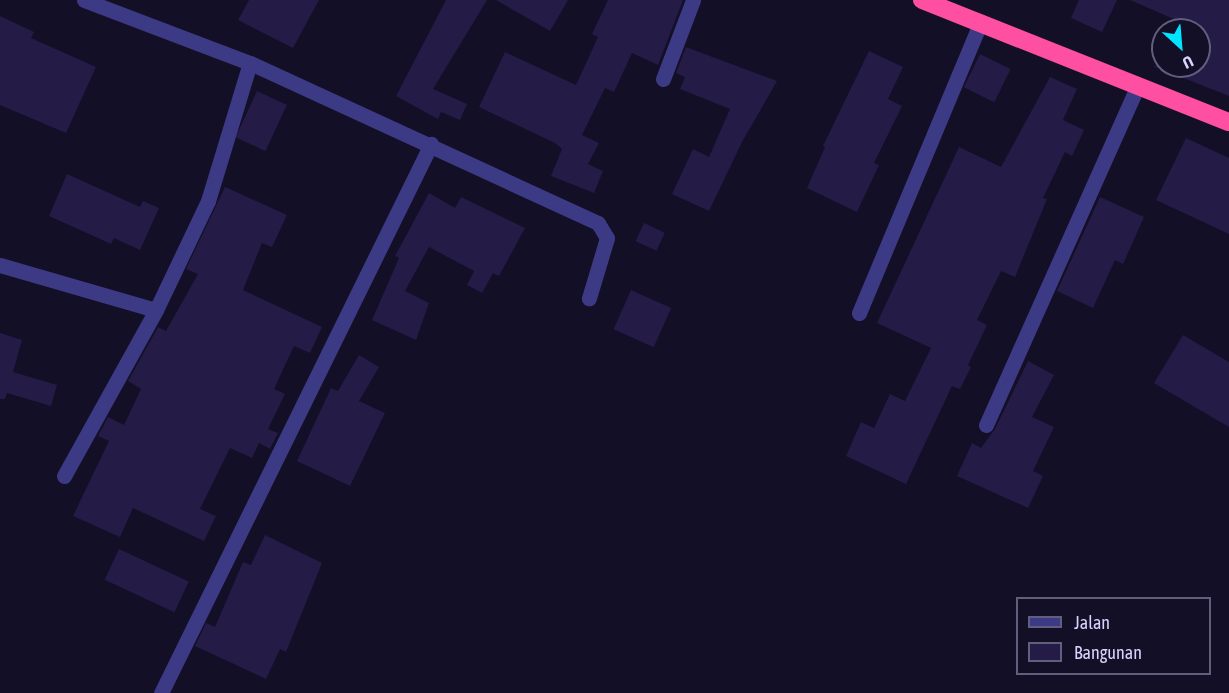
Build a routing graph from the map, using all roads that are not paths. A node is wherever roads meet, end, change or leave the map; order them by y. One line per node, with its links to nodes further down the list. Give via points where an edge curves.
1 (693, 0): 6 (street)
2 (922, 0): 4 (highway)
3 (93, 2): 5 (street)
4 (981, 22): 7 (highway); 13 (street)
5 (250, 63): 9 (street); 12 (street, via 208,201)
6 (663, 79)
7 (1137, 88): 8 (highway); 14 (street)
8 (1229, 122)
9 (431, 144): 11 (street, via 597,223 607,238); 16 (street)
10 (0, 265): 12 (street)
11 (589, 298)
12 (156, 310): 15 (street)
13 (859, 313)
14 (986, 425)
15 (64, 476)
16 (161, 693)

